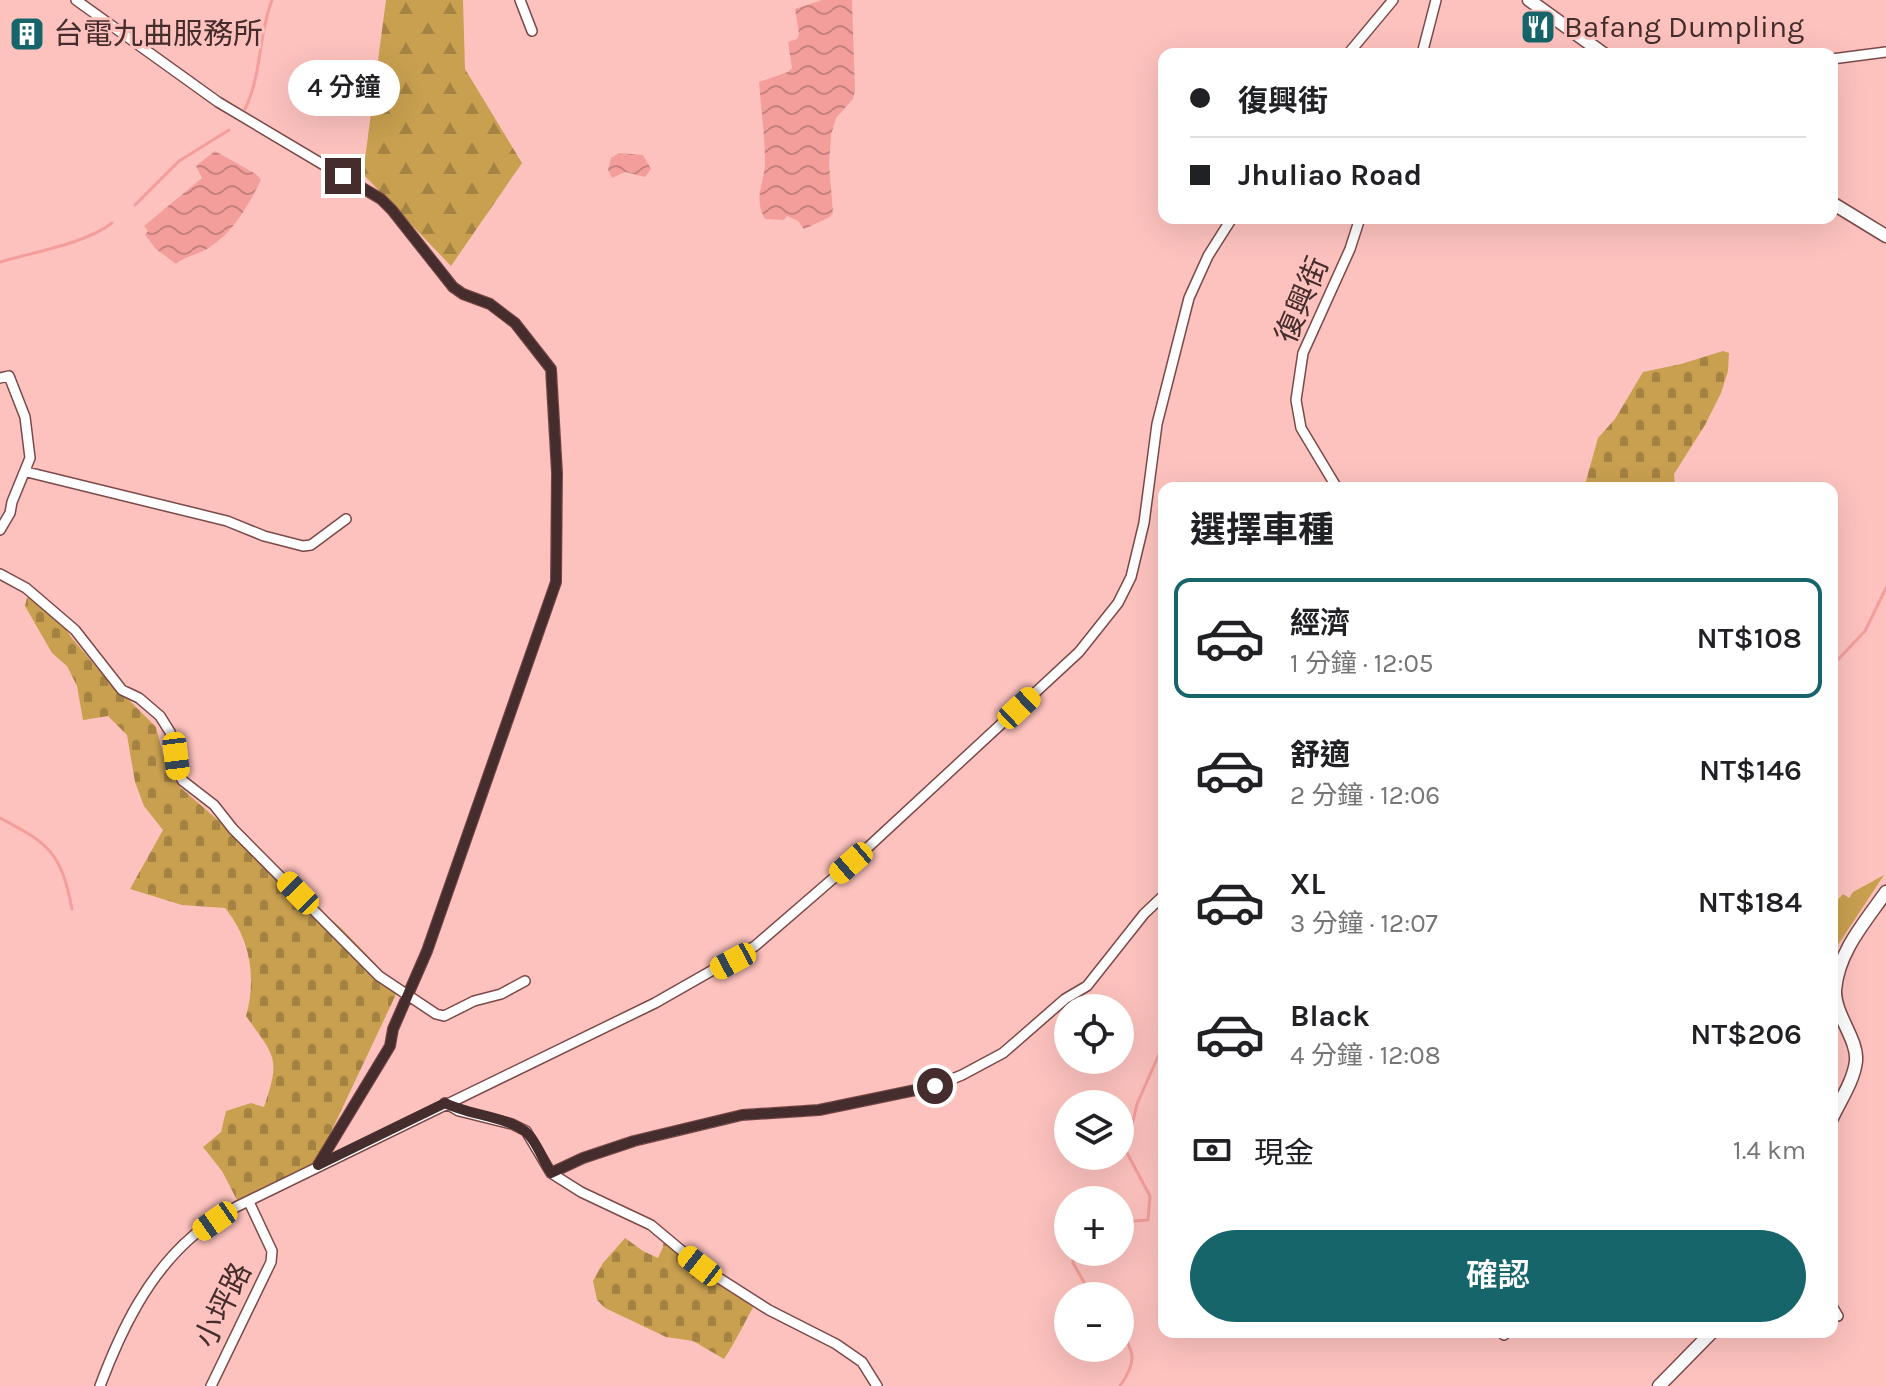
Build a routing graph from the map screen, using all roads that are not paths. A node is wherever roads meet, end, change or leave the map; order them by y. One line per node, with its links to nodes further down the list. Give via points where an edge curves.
1 (76, 0): 26 (street, via 218,102 381,199 453,287 515,323 551,369 556,582)
2 (520, 0): 6 (street)
3 (1393, 0): 7 (street)
4 (1436, 0): 8 (street)
5 (1529, 0): 9 (street)
6 (532, 31)
7 (1353, 48)
8 (1424, 48)
9 (1596, 48)
10 (1886, 52): 11 (street)
11 (1838, 58)
12 (1838, 207): 15 (street)
13 (1228, 224): 28 (street, via 1189,298 1157,424 1131,577 1118,603 1079,652 755,946 655,1003)
14 (1358, 224): 18 (street, 復興街, via 1303,353 1296,400 1301,428)
15 (1886, 236)
16 (0, 378): 17 (street, via 9,376 25,417)
17 (27, 472): 19 (street, via 227,521 303,546); 20 (street)
18 (1333, 482)
19 (346, 519)
20 (0, 530)
21 (0, 574): 26 (street, via 26,588 75,630 116,683 154,710 170,732 183,781 214,805 379,976)
22 (1886, 892): 24 (street, via 1843,956)
23 (1158, 901): 31 (street, via 1087,986 1003,1053 962,1075 935,1086 819,1110 727,1118 634,1141)
24 (1838, 978)
25 (525, 981): 26 (street, via 444,1016)
26 (408, 995): 30 (street, via 390,1046)
27 (1838, 1002): 29 (street, via 1856,1058)
28 (445, 1103): 30 (street); 31 (street, via 526,1131)
29 (1838, 1105)
30 (318, 1165): 32 (street)
31 (551, 1173): 36 (street, via 651,1225 700,1266 836,1344 862,1362)
32 (249, 1202): 34 (street, via 194,1235 151,1282 124,1327); 35 (street, 小坪路, via 272,1251 271,1262)
33 (1706, 1338): 37 (street)
34 (100, 1386)
35 (211, 1386)
36 (877, 1386)
37 (1659, 1386)

